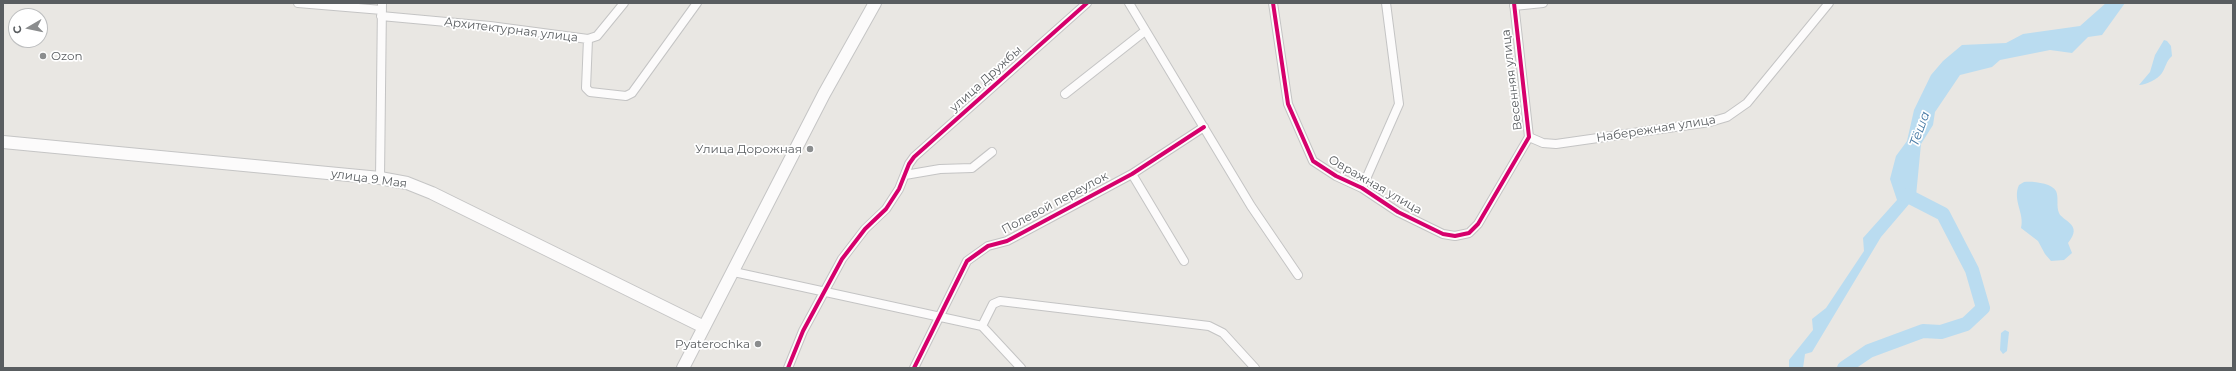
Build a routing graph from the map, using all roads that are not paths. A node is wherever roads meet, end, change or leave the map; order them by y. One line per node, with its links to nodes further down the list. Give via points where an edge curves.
1 (298, 3): 12 (street, Архитектурная улица)
2 (624, 3): 14 (street, Архитектурная улица, via 597,36)
3 (697, 3): 14 (street, via 632,94 626,96 590,92 586,88)
4 (875, 3): 26 (main road, via 824,94)
5 (1087, 3): 21 (street, улица Дружбы, via 914,157)
6 (1129, 3): 13 (street)
7 (1273, 3): 23 (street, Овражная улица, via 1288,104 1313,161 1336,176)
8 (1386, 3): 23 (street, via 1398,104)
9 (1543, 3): 11 (street)
10 (1829, 3): 17 (street, Набережная улица, via 1747,103 1727,117 1710,122 1556,144 1543,143)
11 (1514, 5): 17 (street, Весенняя улица)
12 (382, 10): 14 (street, Архитектурная улица); 22 (street)
13 (1145, 31): 15 (street); 16 (street)
14 (588, 39)
15 (1065, 94)
16 (1204, 127): 20 (street, Полевой переулок); 27 (street, via 1251,206)
17 (1529, 137): 24 (street, Весенняя улица, via 1478,224)
18 (3, 142): 22 (main road, улица 9 Мая)
19 (992, 152): 21 (street, via 972,168 940,169)
20 (1132, 174): 25 (street); 29 (street, Полевой переулок, via 1007,241 988,246 968,261)
21 (905, 175): 28 (street, улица Дружбы, via 886,209 865,229 842,259)
22 (380, 178): 31 (main road, улица 9 Мая, via 407,183 432,193)
23 (1362, 188): 24 (street, Овражная улица, via 1398,212 1443,234 1455,236)
24 (1469, 233)
25 (1184, 261)
26 (734, 272): 28 (street); 31 (main road)
27 (1298, 275)
28 (824, 293): 29 (street); 33 (street, улица Дружбы, via 803,331)
29 (941, 317): 30 (street); 34 (street, Полевой переулок)
30 (982, 326): 35 (street); 36 (street, via 993,304 1000,300 1209,326 1223,333)
31 (704, 327): 32 (main road)
32 (683, 368)
33 (788, 368)
34 (914, 368)
35 (1021, 368)
36 (1255, 368)

